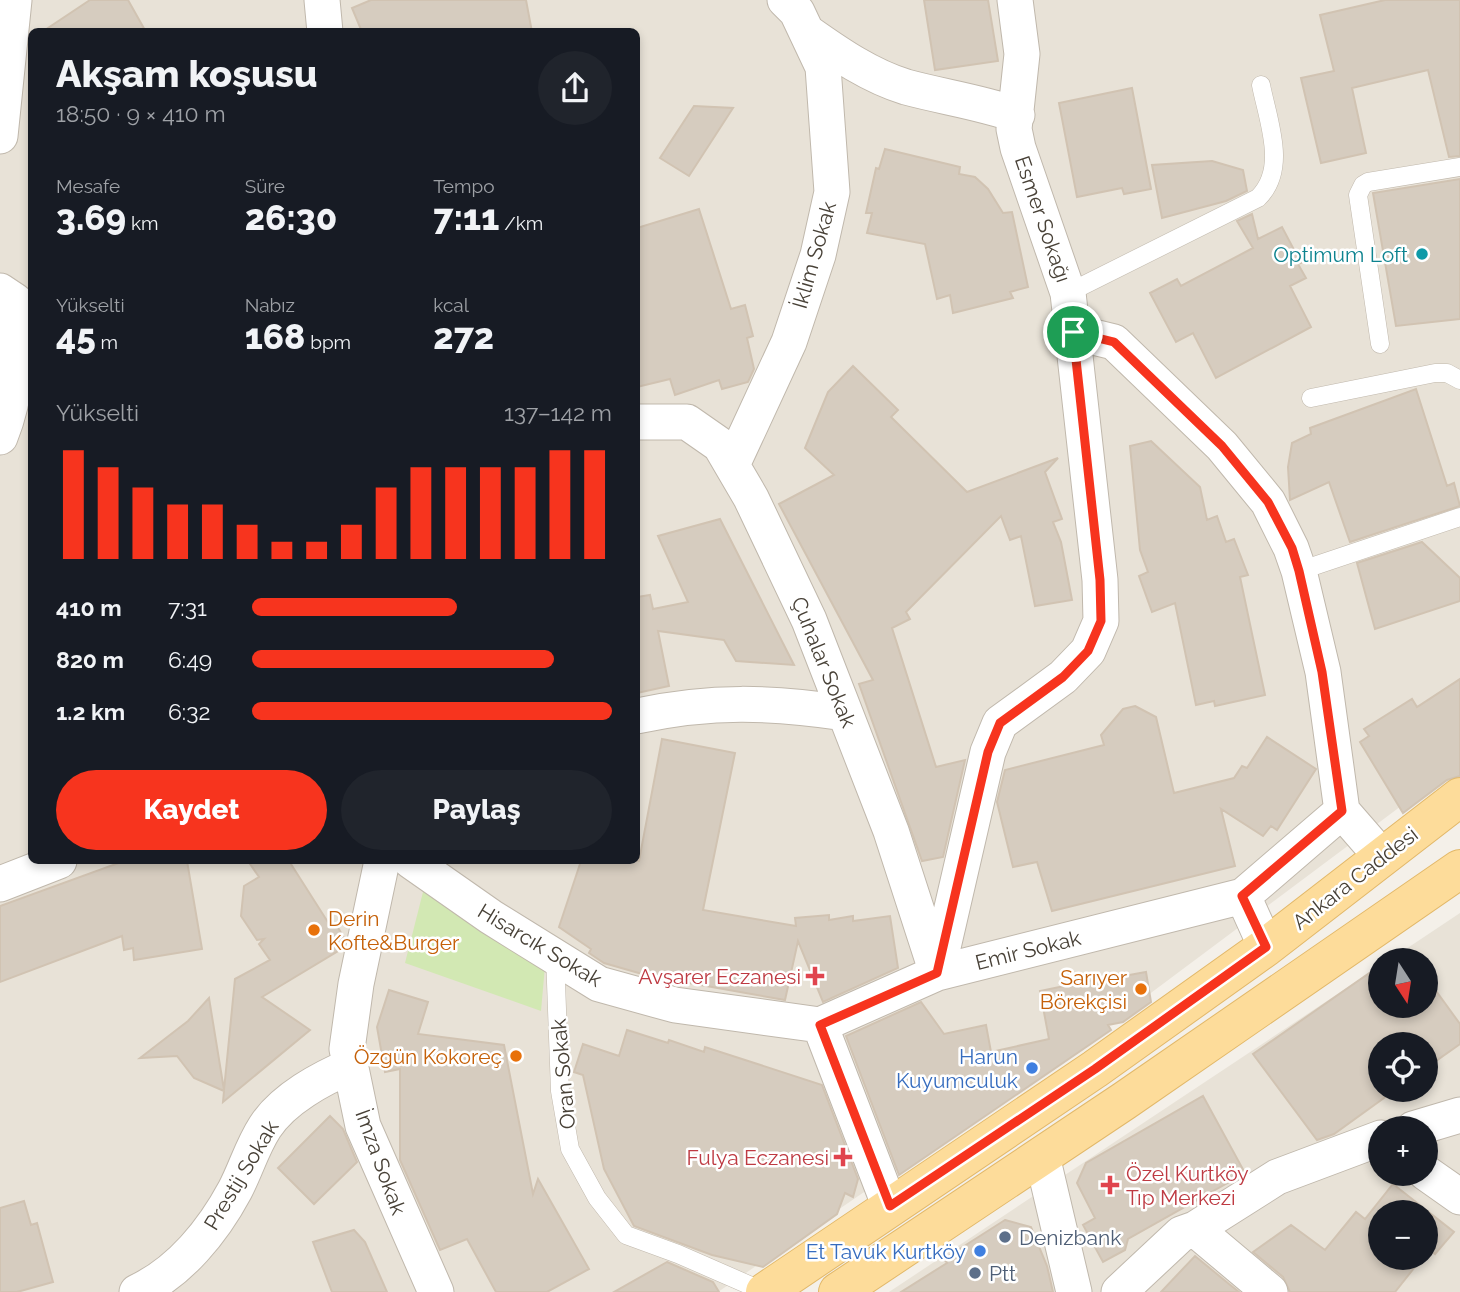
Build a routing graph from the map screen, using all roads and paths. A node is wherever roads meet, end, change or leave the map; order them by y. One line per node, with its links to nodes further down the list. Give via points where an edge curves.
1 (14, 0): 9 (street)
2 (322, 0): 5 (street)
3 (785, 0): 6 (street, İklim Sokak)
4 (1015, 0): 8 (street, Esmer Sokağı, via 1021,54)
5 (325, 28)
6 (807, 32): 8 (street, via 847,61 904,86); 19 (street, İklim Sokak, via 823,67 832,192 818,255 789,342)
7 (1261, 85): 11 (lane, via 1276,165 1266,191)
8 (1017, 115): 11 (street, Esmer Sokağı, via 1018,148)
9 (0, 136)
10 (1460, 167): 14 (lane, via 1373,181 1360,189)
11 (1068, 293): 13 (street, Esmer Sokağı)
12 (16, 308): 18 (street, via 19,344 10,411)
13 (1073, 332): 21 (street, via 1114,342 1222,446 1268,502); 35 (street, Esmer Sokağı, via 1101,621 1088,651 1063,677 1000,723 988,752)
14 (1380, 344)
15 (1460, 380): 16 (lane, via 1435,373)
16 (1311, 398)
17 (640, 422): 19 (street, Çuhalar Sokak, via 687,422 720,445)
18 (0, 437)
19 (732, 466): 22 (street, Çuhalar Sokak, via 809,620)
20 (1460, 517): 21 (lane)
21 (1299, 571): 25 (street, via 1322,672)
22 (845, 713): 23 (street, via 739,702 682,706); 35 (street, Çuhalar Sokak, via 891,831)
23 (640, 715)
24 (1460, 797): 26 (main road, Ankara Caddesi)
25 (1342, 811): 26 (street); 32 (street)
26 (1382, 857): 33 (main road, Ankara Caddesi)
27 (51, 864): 31 (street)
28 (381, 864): 37 (street, İmza Sokak, via 356,984 347,1049)
29 (415, 864): 34 (street, Hisarcık Sokak)
30 (1460, 869): 41 (main road)
31 (0, 884)
32 (1242, 896): 33 (street); 35 (street, Emir Sokak)
33 (1266, 947): 44 (main road, Ankara Caddesi)
34 (555, 955): 36 (street, Hisarcık Sokak, via 599,984 675,1005); 48 (lane, Oran Sokak, via 560,1091 570,1149 597,1198 626,1236)
35 (937, 973): 36 (street, Emir Sokak)
36 (820, 1025): 44 (street)
37 (351, 1066): 46 (street, Prestij Sokak, via 324,1077 266,1124 237,1188 211,1230 185,1258); 47 (street, İmza Sokak, via 363,1126)
38 (1460, 1115): 39 (street)
39 (1438, 1122)
40 (1368, 1143): 45 (street, via 1277,1177)
41 (1042, 1156): 49 (main road); 50 (street)
42 (1438, 1181): 43 (street)
43 (1460, 1196)
44 (890, 1206): 48 (main road, Ankara Caddesi)
45 (1195, 1228): 51 (street, via 1181,1234); 52 (street)
46 (136, 1292)
47 (436, 1292)
48 (765, 1292)
49 (838, 1292)
50 (1074, 1292)
51 (1119, 1292)
52 (1270, 1292)

